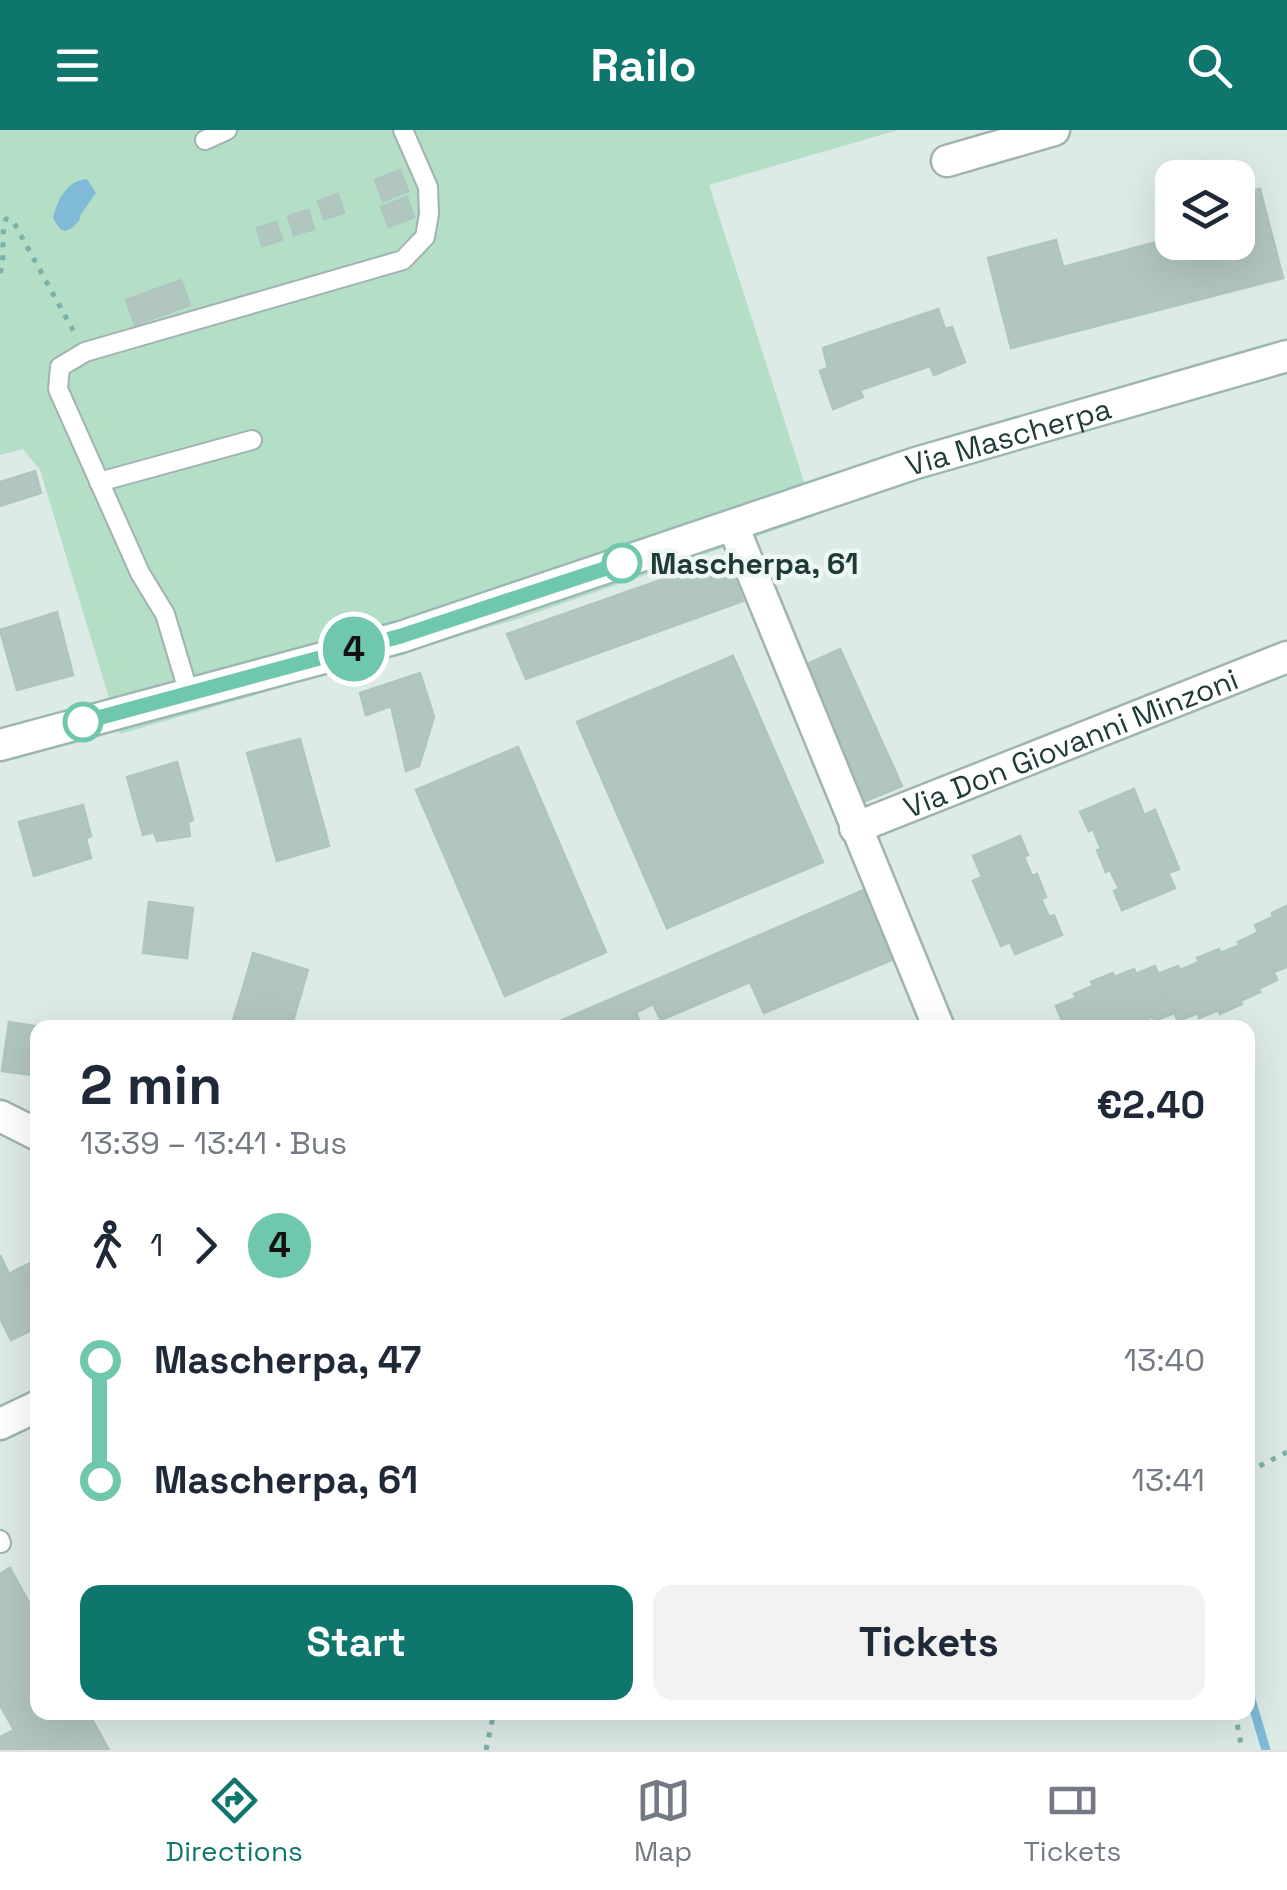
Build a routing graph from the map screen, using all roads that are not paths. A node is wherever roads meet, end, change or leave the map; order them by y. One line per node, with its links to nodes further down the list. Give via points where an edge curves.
1 (227, 130): 4 (lane)
2 (403, 130): 8 (lane, via 428,187 429,214 425,237 402,260 85,352 60,367 58,389)
3 (1054, 130): 5 (street)
4 (205, 140)
5 (947, 160)
6 (1287, 356): 9 (street, Via Mascherpa, via 916,463)
7 (252, 440): 8 (lane)
8 (99, 482): 11 (lane, via 165,614)
9 (733, 526): 11 (street, Via Mascherpa, via 401,636); 13 (street)
10 (1287, 657): 13 (street, Via Don Giovanni Minzoni)
11 (190, 694): 12 (street, Via Mascherpa)
12 (0, 744)
13 (855, 828): 14 (street)
14 (935, 1020)
15 (0, 1116): 16 (street)
16 (30, 1131)
17 (30, 1410): 18 (street)
18 (0, 1424)

